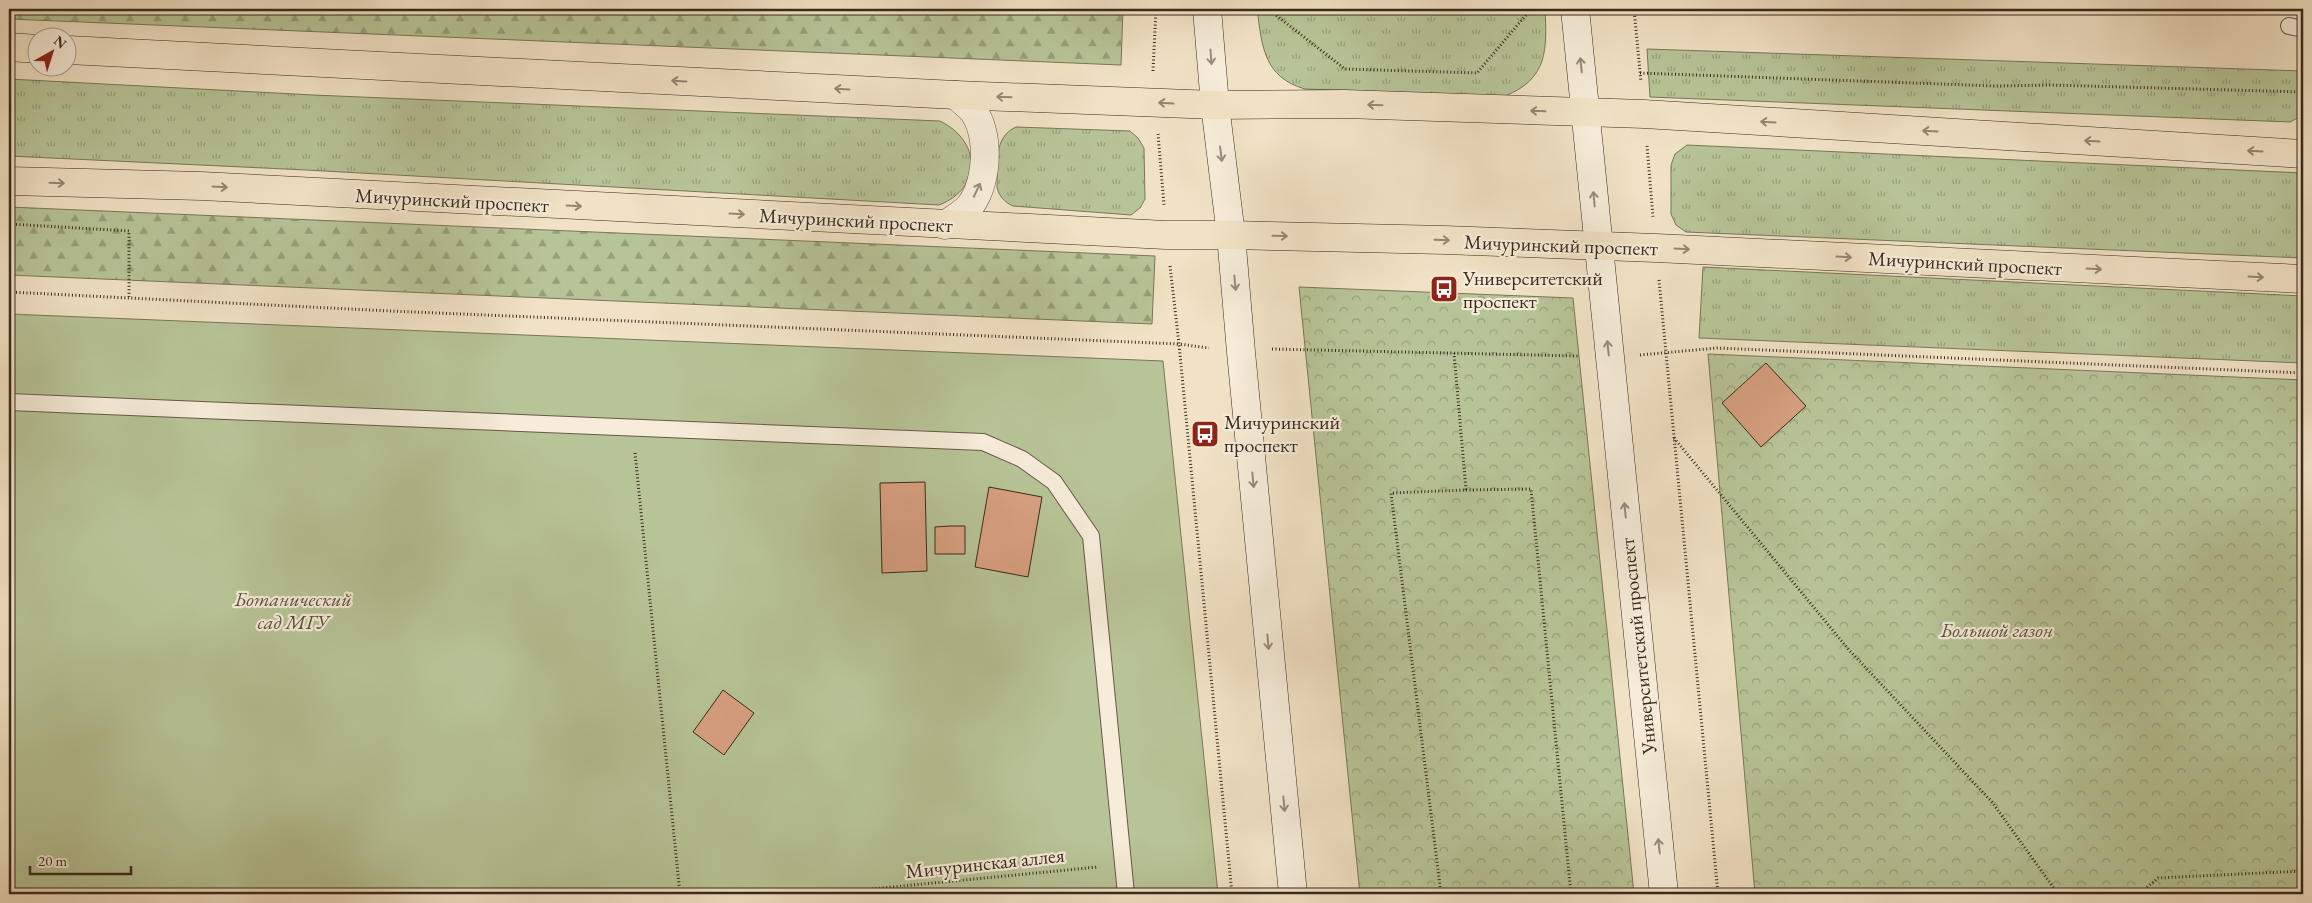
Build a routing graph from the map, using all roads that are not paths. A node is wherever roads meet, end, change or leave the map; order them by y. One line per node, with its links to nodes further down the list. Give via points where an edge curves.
1 (1208, 9): 7 (main road, one-way to 7)
2 (1575, 9): 8 (main road, Университетский проспект, one-way to 2)
3 (9, 47): 4 (main road)
4 (28, 48)
5 (78, 51): 6 (main road, one-way to 5)
6 (956, 95): 7 (main road, one-way to 6); 11 (main road, one-way to 6, via 968,208 980,186 985,157 984,136 974,112)
7 (1215, 106): 8 (main road, one-way to 7, via 1345,104); 12 (main road, one-way to 12)
8 (1587, 113): 9 (main road, one-way to 8); 13 (main road, Университетский проспект, one-way to 8)
9 (2303, 154)
10 (9, 181): 11 (main road, Мичуринский проспект, one-way to 11, via 201,186)
11 (945, 225): 12 (main road, Мичуринский проспект)
12 (1231, 235): 13 (main road, Мичуринский проспект, one-way to 13, via 1445,240); 17 (main road, one-way to 17)
13 (1598, 248): 14 (main road, Мичуринский проспект, one-way to 14, via 1656,248); 18 (main road, Университетский проспект, one-way to 13)
14 (2303, 279)
15 (9, 402): 16 (lane, via 983,442 1022,459 1054,482 1091,536)
16 (1126, 894)
17 (1293, 894)
18 (1664, 894)

